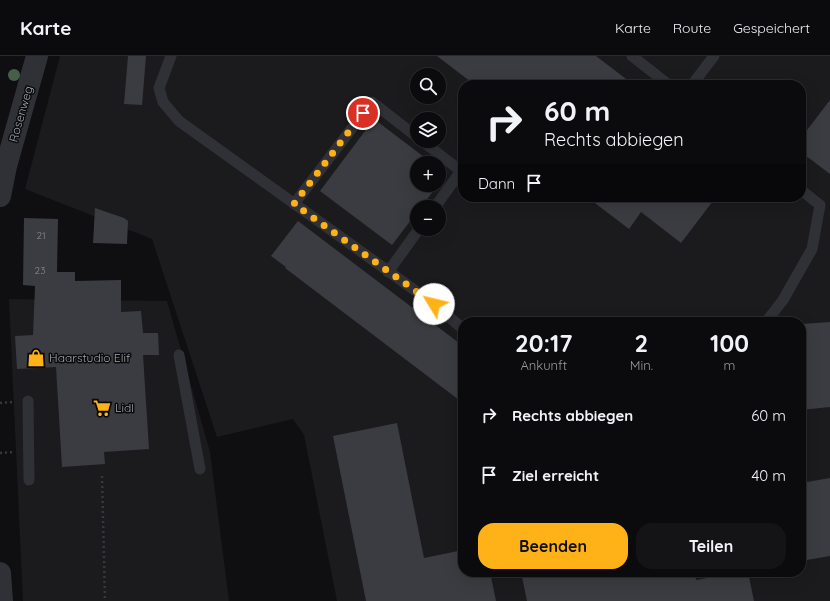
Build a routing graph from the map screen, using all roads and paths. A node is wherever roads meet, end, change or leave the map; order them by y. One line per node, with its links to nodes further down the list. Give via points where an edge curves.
1 (37, 56): 12 (street, Rosenweg)
2 (171, 56): 14 (lane, via 159,88 163,102 179,121)
3 (632, 56): 5 (lane)
4 (714, 56): 6 (lane)
5 (662, 80)
6 (696, 80)
7 (410, 132): 14 (lane, via 372,102)
8 (431, 148): 9 (lane)
9 (458, 169)
10 (458, 175): 13 (lane)
11 (806, 194): 17 (lane, via 820,205 812,249 783,300)
12 (0, 196)
13 (440, 200)
14 (294, 204): 16 (lane)
15 (414, 236): 16 (lane)
16 (388, 272): 18 (lane)
17 (770, 317)
18 (458, 324)
19 (179, 355): 21 (lane)
20 (28, 401): 23 (lane)
21 (200, 469)
22 (102, 476): 26 (path)
23 (29, 480)
24 (0, 573): 25 (street)
25 (2, 601)
26 (105, 601)

